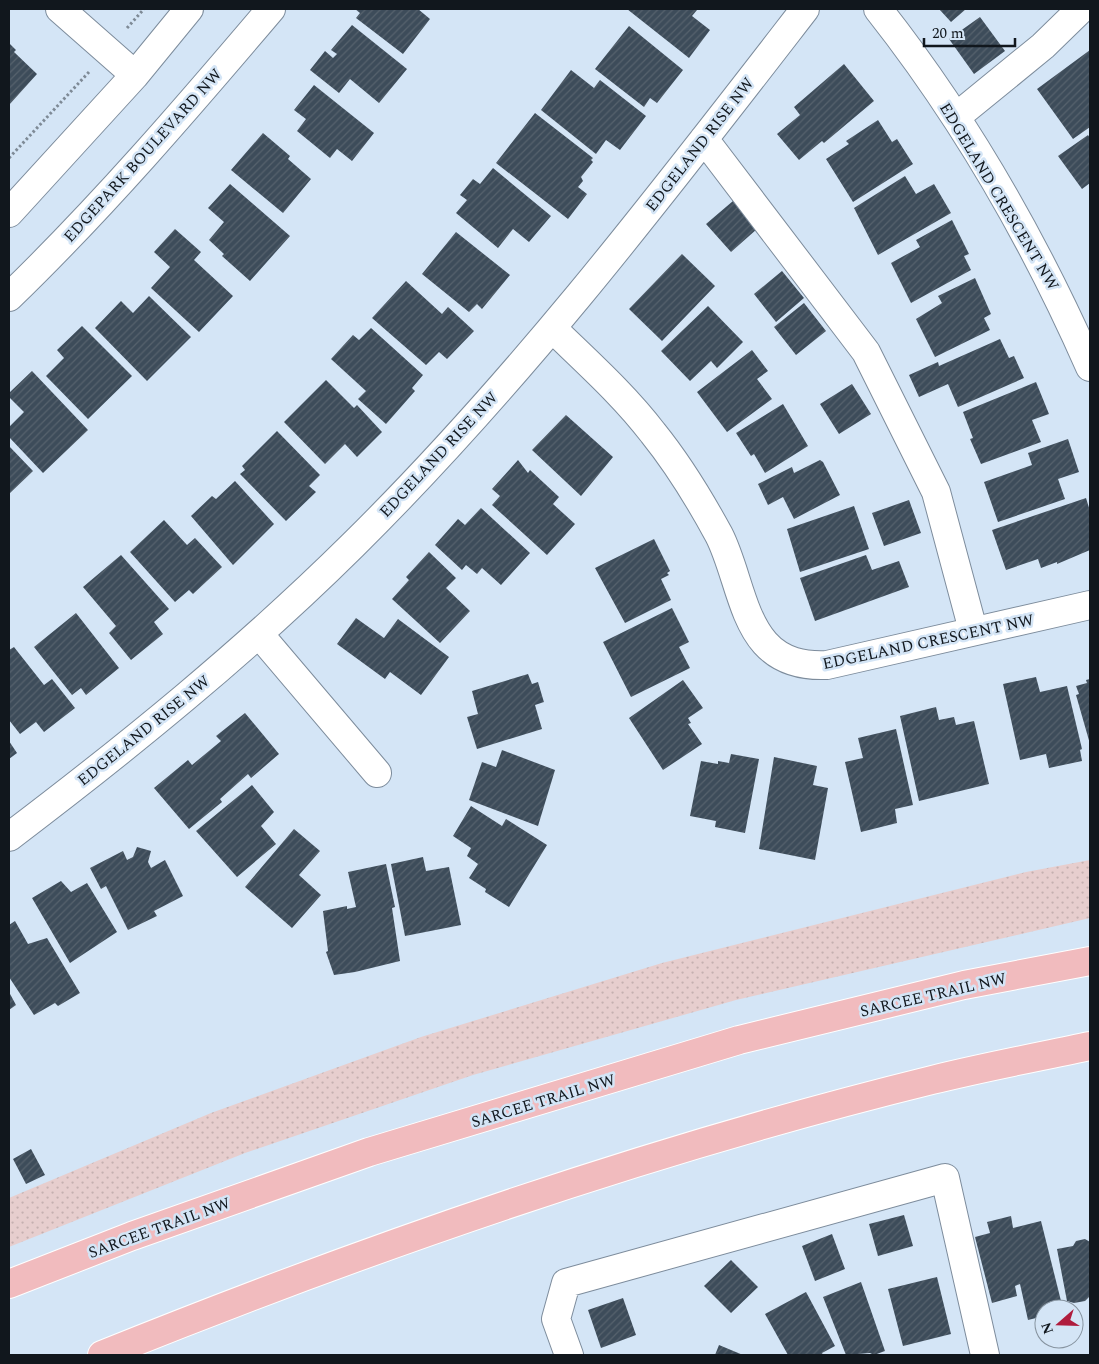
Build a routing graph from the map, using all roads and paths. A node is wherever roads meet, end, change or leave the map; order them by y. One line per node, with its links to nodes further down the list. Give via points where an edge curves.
1 (60, 9): 8 (street)
2 (144, 9): 8 (path)
3 (189, 9): 9 (street)
4 (271, 9): 14 (street, EDGEPARK BOULEVARD NW, via 169,129)
5 (805, 9): 11 (street, EDGELAND RISE NW)
6 (878, 9): 10 (street, EDGELAND CRESCENT NW)
7 (1081, 9): 10 (street, via 1043,46)
8 (107, 51): 9 (street); 12 (path)
9 (134, 75): 13 (street)
10 (956, 117): 16 (street, EDGELAND CRESCENT NW, via 1057,291)
11 (704, 139): 15 (street, EDGELAND RISE NW); 18 (street, via 866,352 936,492)
12 (9, 158)
13 (9, 213)
14 (9, 297)
15 (552, 329): 18 (street, EDGELAND CRESCENT NW, via 606,380 653,432 719,536 757,633 776,653 802,664 827,665); 19 (street, EDGELAND RISE NW, via 448,446 353,545)
16 (1090, 367)
17 (1090, 605): 18 (street, EDGELAND CRESCENT NW)
18 (973, 630)
19 (258, 634): 20 (street); 21 (street, EDGELAND RISE NW, via 127,747)
20 (377, 773)
21 (9, 837)
22 (1090, 961): 24 (main road, SARCEE TRAIL NW, via 964,984 739,1040 369,1152 132,1236)
23 (1090, 1046): 25 (main road, via 933,1079 721,1137 545,1190 254,1294)
24 (9, 1284)
25 (102, 1355)
26 (569, 1355): 27 (street, via 556,1319 566,1283 945,1178)
27 (985, 1355)

